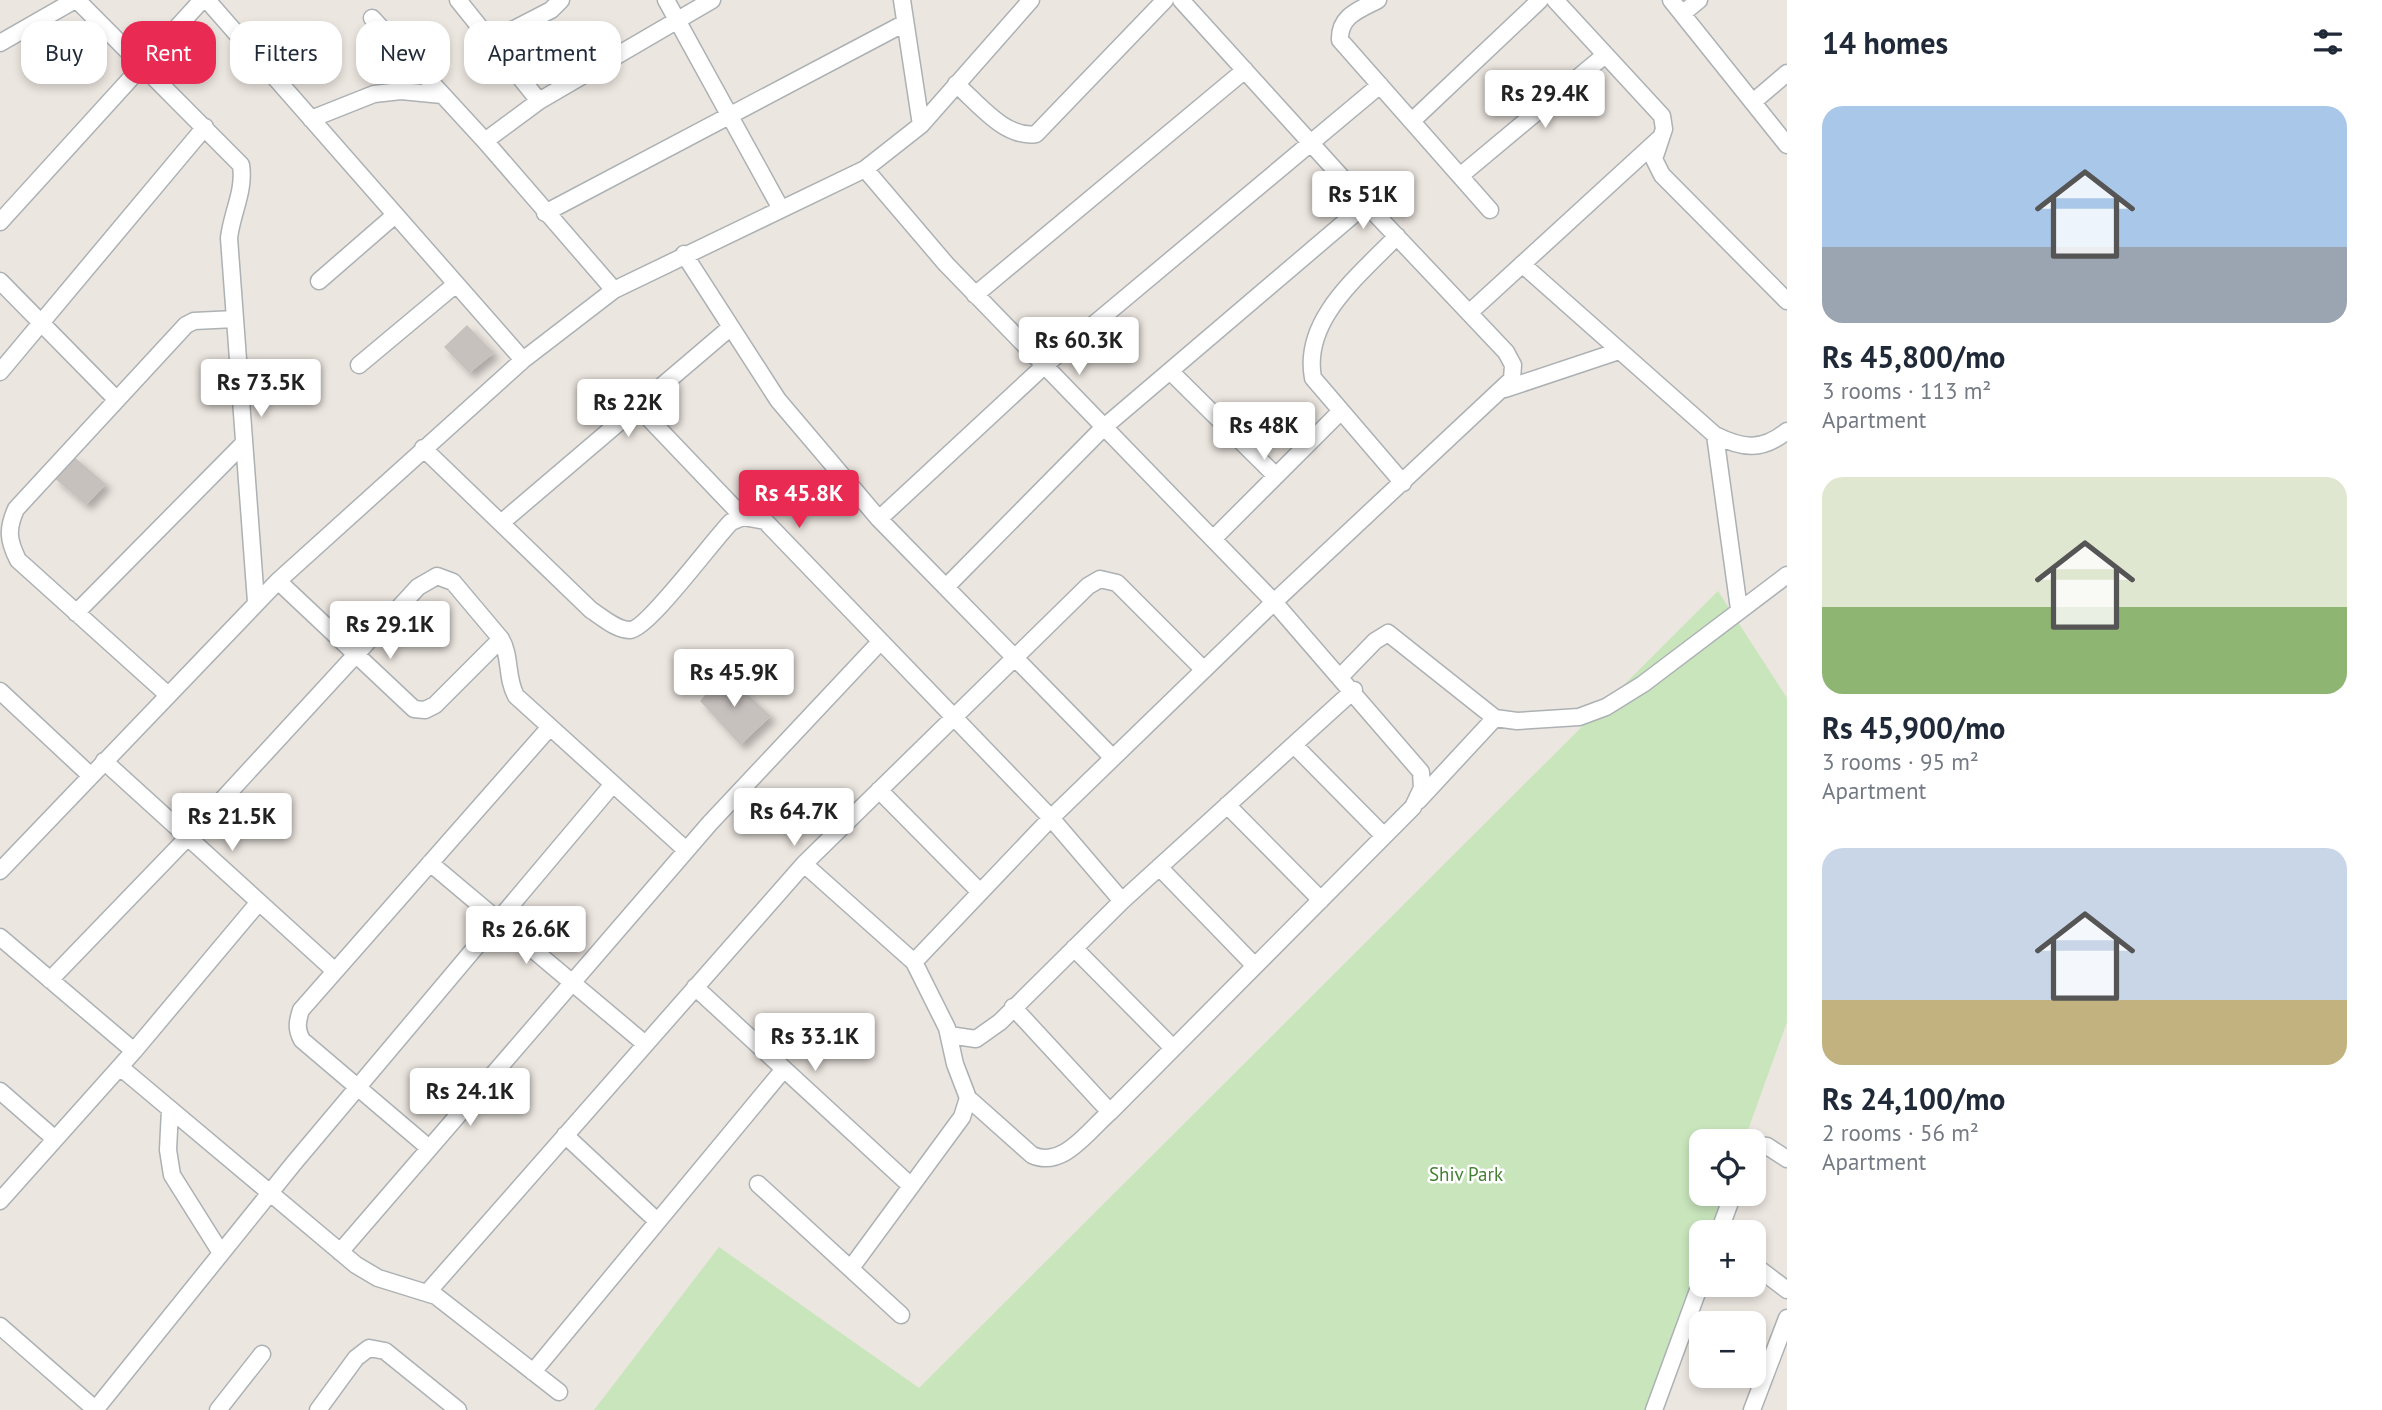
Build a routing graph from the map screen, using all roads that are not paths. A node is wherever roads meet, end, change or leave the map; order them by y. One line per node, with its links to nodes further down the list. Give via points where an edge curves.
1 (76, 0): 23 (street); 24 (street)
2 (205, 0): 19 (street); 37 (street)
3 (458, 0): 20 (street)
4 (561, 0): 21 (street)
5 (666, 0): 18 (street)
6 (712, 0): 18 (street)
7 (902, 0): 22 (street)
8 (1165, 0): 31 (street, via 1036,134 1013,132)
9 (1181, 0): 26 (street)
10 (1378, 0): 32 (street, via 1343,22 1340,40)
11 (1540, 0): 38 (street)
12 (1555, 0): 25 (street)
13 (1671, 0): 16 (street)
14 (1699, 0): 16 (street)
15 (1025, 2): 31 (street)
16 (1682, 14): 35 (street)
17 (372, 18): 33 (street)
18 (677, 18): 34 (street); 36 (street)
19 (184, 21)
20 (474, 21)
21 (530, 21)
22 (905, 23): 36 (street); 39 (street)
23 (0, 43)
24 (121, 46)
25 (1605, 55): 41 (street, via 1662,116); 46 (street)
26 (1245, 70): 43 (street); 60 (street)
27 (1787, 73): 35 (street)
28 (123, 84): 52 (street)
29 (160, 84): 40 (street)
30 (525, 84): 34 (street)
31 (957, 84): 39 (street)
32 (1380, 85): 38 (street); 43 (street)
33 (442, 94): 37 (street, via 374,94); 42 (street)
34 (539, 101): 42 (street)
35 (1753, 102): 44 (street)
36 (730, 115): 48 (street); 50 (street)
37 (311, 119): 51 (street)
38 (1412, 121): 46 (street)
39 (921, 125): 45 (street)
40 (205, 127): 63 (street, via 241,165 243,181 229,238); 64 (street)
41 (1661, 137): 55 (street); 61 (street, via 1654,159 1662,174)
42 (485, 141): 50 (street)
43 (1309, 143): 47 (street); 69 (street)
44 (1787, 145)
45 (865, 169): 48 (street); 60 (street)
46 (1460, 176): 49 (street)
47 (1366, 204): 53 (street); 70 (street)
48 (781, 209): 54 (street)
49 (1490, 210)
50 (545, 213): 59 (street)
51 (396, 215): 57 (street); 58 (street)
52 (0, 222)
53 (1396, 236): 62 (street); 75 (street, via 1335,302 1318,331 1313,378)
54 (684, 254): 59 (street); 65 (street)
55 (1522, 264): 62 (street); 66 (street)
56 (0, 281): 64 (street)
57 (319, 281)
58 (456, 284): 67 (street); 68 (street)
59 (614, 290): 67 (street)
60 (975, 295): 69 (street)
61 (1787, 301)
62 (1469, 313): 72 (street, via 1513,365)
63 (235, 319): 73 (street, via 186,325); 79 (street)
64 (42, 324): 71 (street); 73 (street)
65 (731, 327): 74 (street); 84 (street, via 778,400)
66 (1619, 351): 72 (street); 78 (street)
67 (523, 360): 80 (street)
68 (359, 365)
69 (1044, 366): 76 (street); 84 (street)
70 (1170, 371): 76 (street); 81 (street)
71 (0, 372)
72 (1505, 389): 82 (street)
73 (117, 400): 93 (street, via 16,509 9,525 9,542 18,560)
74 (638, 407): 83 (street); 85 (street)
75 (1341, 411): 81 (street); 82 (street)
76 (1103, 428): 86 (street); 89 (street)
77 (1787, 431): 78 (street, via 1772,443 1753,448)
78 (1715, 435): 92 (street)
79 (244, 443): 90 (street); 93 (street)
80 (423, 448): 85 (street); 88 (street)
81 (1276, 476): 86 (street)
82 (1403, 484): 91 (street)
83 (743, 517): 85 (street, via 731,522 641,626 630,630 591,610); 95 (street, via 765,522)
84 (879, 519): 89 (street)
85 (501, 523)
86 (1213, 539): 91 (street)
87 (1787, 575): 92 (street)
88 (278, 581): 90 (street); 96 (street)
89 (946, 587): 97 (street)
90 (256, 602): 101 (street)
91 (1274, 602): 98 (street); 99 (street)
92 (1740, 609): 103 (street, via 1633,691 1592,713 1517,722)
93 (76, 613): 101 (street)
94 (501, 639): 96 (street, via 425,710 414,709); 96 (street, via 453,582 437,576 418,587); 105 (street, via 516,696)
95 (880, 642): 104 (street); 117 (street)
96 (356, 653): 116 (street)
97 (1014, 656): 98 (street, via 1088,586 1110,579); 104 (street); 107 (street)
98 (1203, 670): 107 (street)
99 (1341, 676): 100 (street); 103 (street, via 1388,633)
100 (1354, 690): 106 (street); 113 (street, via 1421,772 1422,788)
101 (168, 695): 108 (street)
102 (2, 697): 109 (street)
103 (1495, 718): 113 (street)
104 (952, 719): 111 (street); 114 (street)
105 (550, 727): 110 (street); 118 (street)
106 (1294, 745): 112 (street); 115 (street)
107 (1113, 758): 114 (street)
108 (104, 761): 109 (street); 116 (street)
109 (91, 776): 121 (street)
110 (613, 784): 117 (street); 126 (street)
111 (879, 790): 119 (street); 122 (street)
112 (1227, 805): 120 (street); 123 (street)
113 (1413, 807): 115 (street)
114 (1051, 818): 122 (street); 124 (street)
115 (1384, 836): 123 (street)
116 (188, 837): 125 (street); 132 (street)
117 (686, 850): 133 (street)
118 (430, 863): 126 (street); 131 (street)
119 (804, 864): 129 (street); 134 (street)
120 (1159, 867): 124 (street); 130 (street)
121 (0, 871)
122 (979, 891): 129 (street)
123 (1321, 900): 130 (street)
124 (1122, 901): 128 (street)
125 (259, 902): 131 (street); 139 (street)
126 (500, 920): 133 (street); 142 (street)
127 (0, 937): 132 (street)
128 (1074, 948): 135 (street); 138 (street)
129 (914, 962): 136 (street)
130 (1255, 966): 138 (street)
131 (335, 971): 142 (street, via 301,1010 297,1031)
132 (50, 980): 139 (street)
133 (572, 981): 137 (street); 150 (street)
134 (695, 987): 137 (street); 141 (street)
135 (1013, 1007): 136 (street, via 976,1039); 146 (street)
136 (949, 1035): 144 (street)
137 (644, 1044): 147 (street)
138 (1173, 1048): 146 (street)
139 (134, 1051): 140 (street)
140 (120, 1067): 145 (street); 148 (street)
141 (784, 1069): 153 (street); 156 (street)
142 (358, 1087): 150 (street); 154 (street)
143 (0, 1091): 148 (street)
144 (968, 1098): 146 (street, via 1032,1155 1045,1161 1057,1159); 153 (street, via 962,1117)
145 (170, 1110): 154 (street); 158 (street, via 172,1175)
146 (1110, 1112)
147 (565, 1135): 156 (street); 162 (street)
148 (55, 1139): 155 (street)
149 (1766, 1146): 151 (street)
150 (429, 1148): 157 (street)
151 (1787, 1159)
152 (758, 1184): 159 (street)
153 (911, 1186): 159 (street)
154 (268, 1195): 157 (street); 158 (street)
155 (0, 1200)
156 (657, 1221): 168 (street)
157 (340, 1252): 162 (street, via 378,1278)
158 (221, 1253): 171 (street)
159 (851, 1268): 164 (street)
160 (1766, 1274): 161 (street)
161 (1787, 1290)
162 (427, 1293): 168 (street)
163 (1695, 1297): 174 (street)
164 (901, 1315)
165 (1787, 1318): 175 (street)
166 (0, 1326): 171 (street)
167 (262, 1354): 172 (street)
168 (533, 1372): 169 (street)
169 (559, 1392)
170 (447, 1407): 173 (street, via 385,1351 369,1348 356,1358)
171 (96, 1410)
172 (218, 1410)
173 (318, 1410)
174 (1654, 1410)
175 (1752, 1410)

